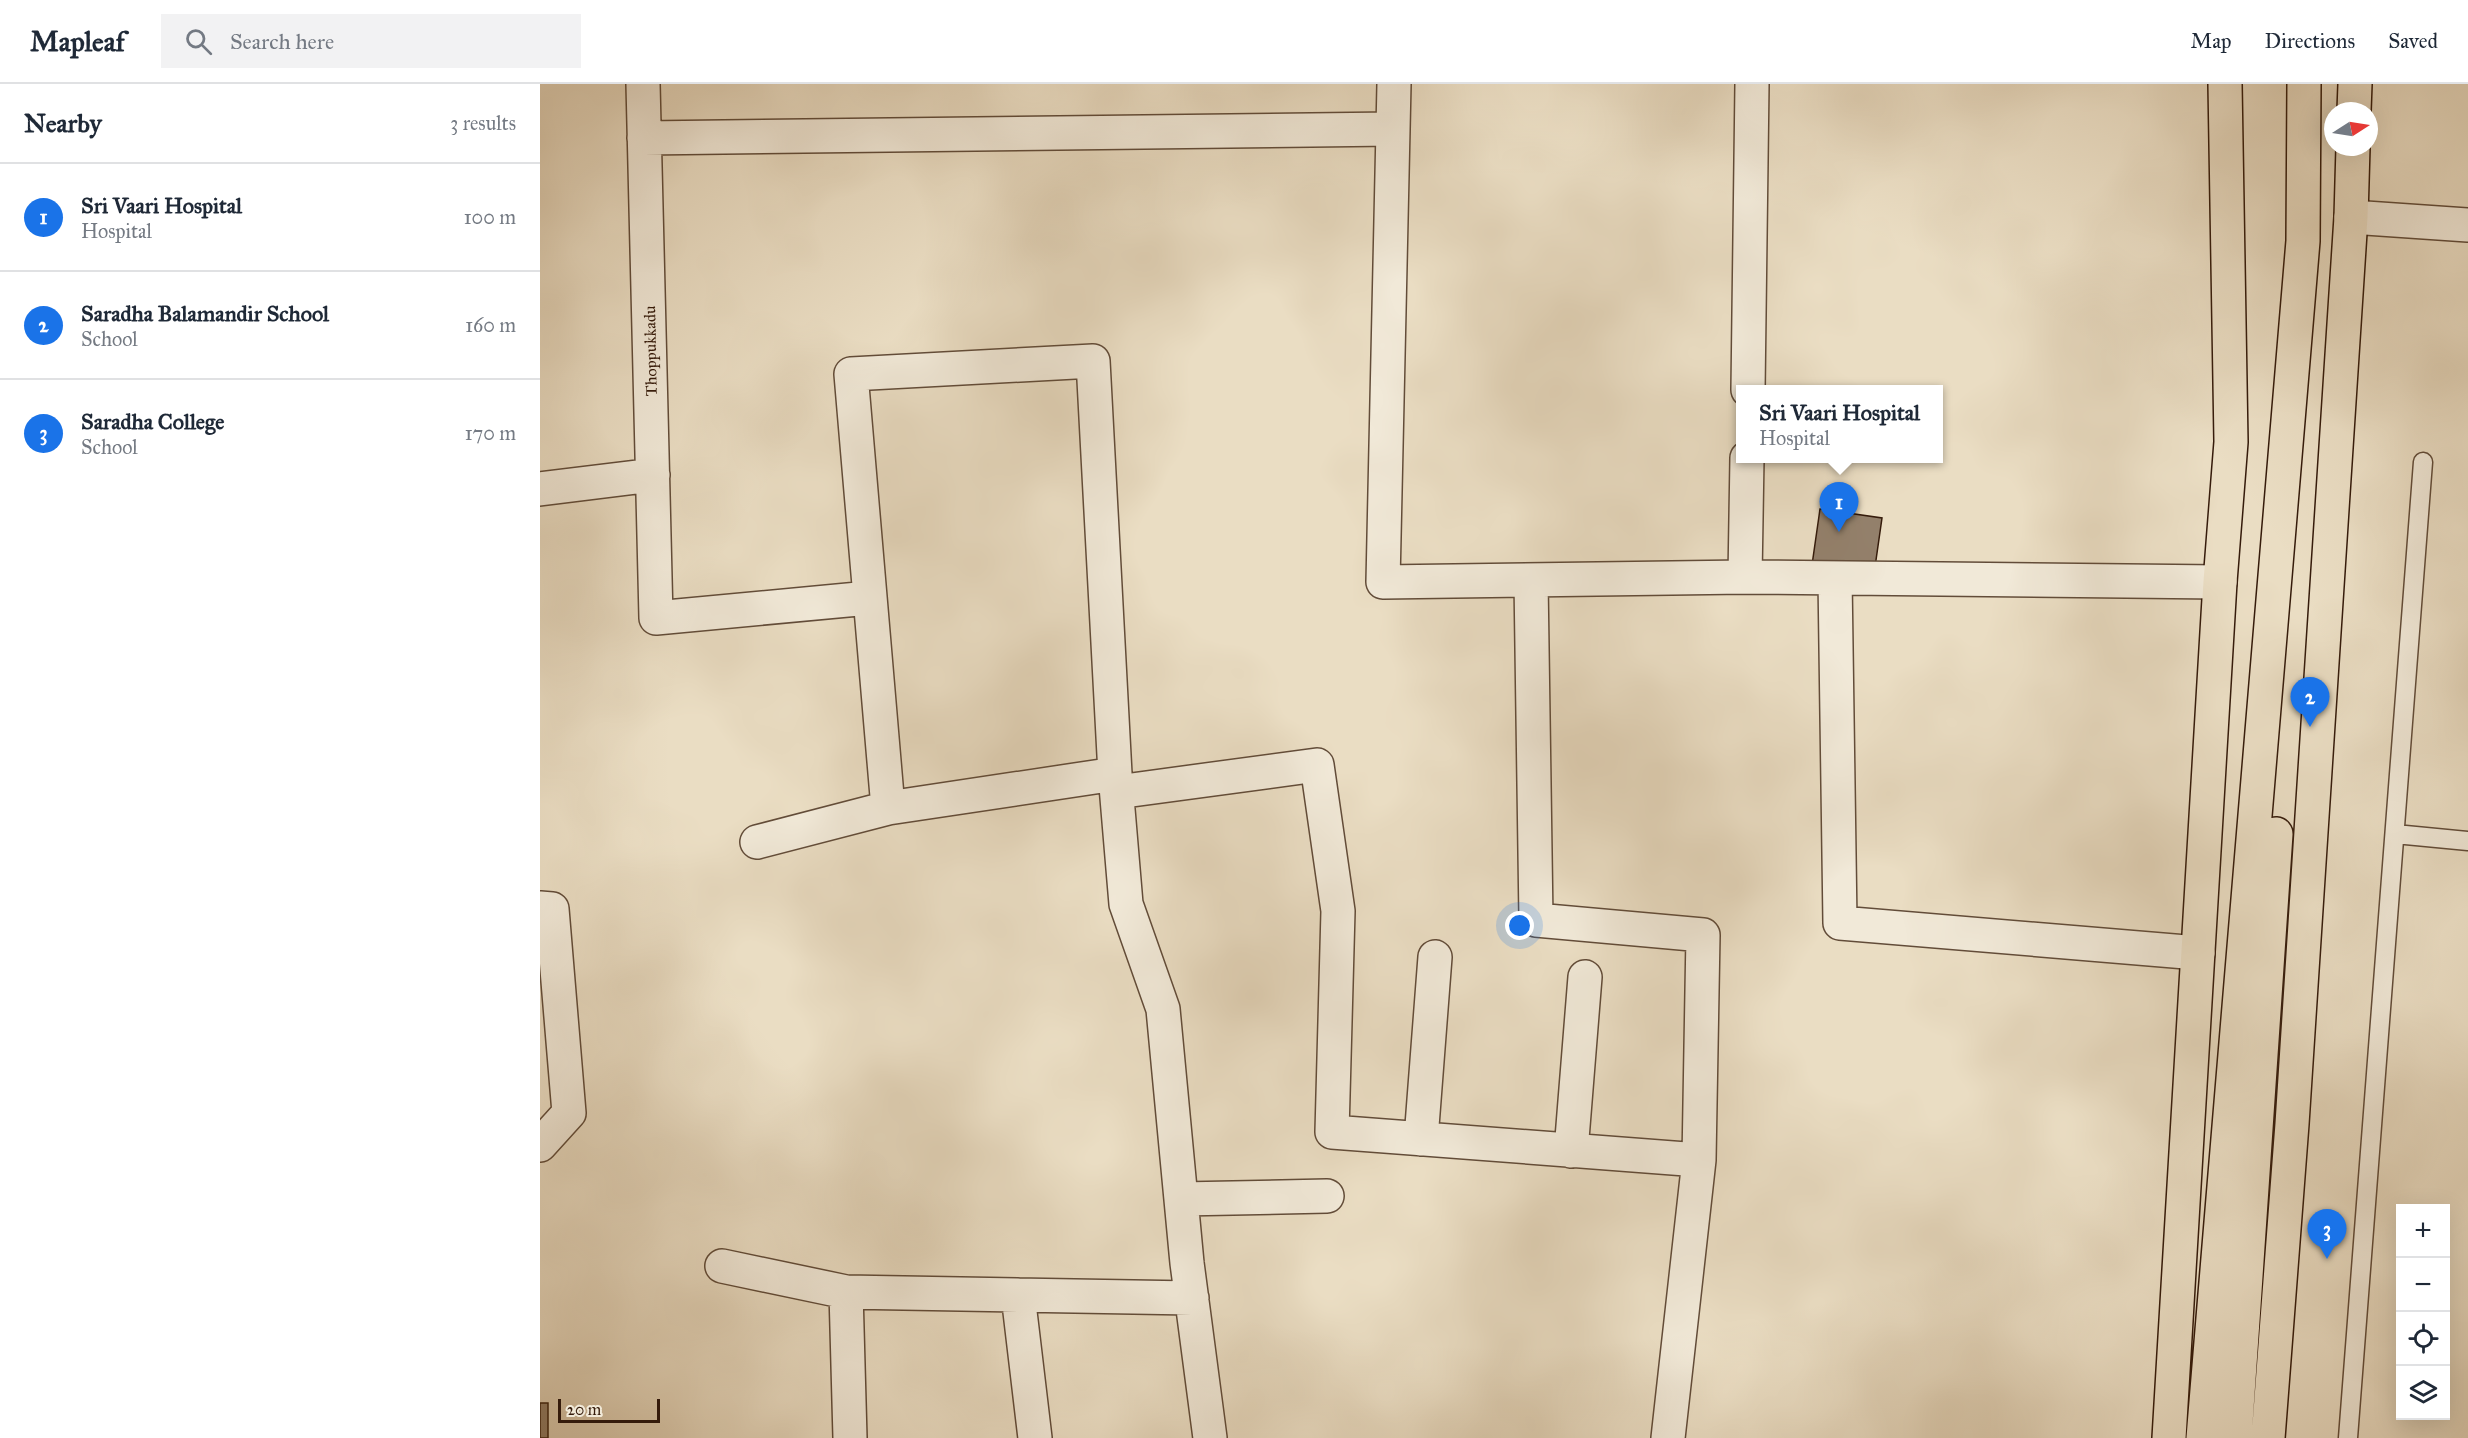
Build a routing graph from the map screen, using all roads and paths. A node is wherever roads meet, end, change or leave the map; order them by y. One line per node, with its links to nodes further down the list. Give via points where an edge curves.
1 (643, 84): 10 (street, Thoppukkadu)
2 (1394, 84): 9 (street)
3 (1752, 84): 14 (street)
4 (2225, 84): 22 (main road, via 2231,442)
5 (2304, 84): 48 (main road, via 2303,241)
6 (2326, 84): 49 (main road, via 2318,260)
7 (2355, 84): 8 (main road)
8 (2354, 102)
9 (1393, 129): 10 (street); 21 (street, via 1383,582)
10 (644, 138): 17 (street, Thoppukkadu)
11 (2353, 156): 12 (main road)
12 (2351, 217): 13 (street); 50 (main road)
13 (2468, 225)
14 (1748, 385)
15 (2423, 462): 26 (lane)
16 (1747, 463): 19 (street)
17 (653, 475): 18 (street); 23 (street, Thoppukkadu, via 656,618)
18 (540, 489)
19 (1745, 577): 20 (street); 21 (street)
20 (1835, 578): 22 (street); 30 (street, via 1840,923)
21 (1531, 580): 36 (street, via 1536,920 1703,935)
22 (2220, 582): 30 (main road)
23 (869, 597): 24 (street, via 851,374 1093,361); 25 (street)
24 (1116, 783): 25 (street); 33 (street, via 1317,765 1338,911 1332,1132); 38 (street, via 1126,904 1163,1010)
25 (888, 808): 28 (street)
26 (2395, 834): 27 (lane); 51 (lane)
27 (2468, 841)
28 (757, 842)
29 (540, 908): 34 (street, via 552,909 569,1113)
30 (2198, 953): 47 (main road)
31 (1435, 957): 33 (street)
32 (1585, 977): 35 (street)
33 (1421, 1139): 35 (street)
34 (540, 1145)
35 (1571, 1151): 36 (street)
36 (1699, 1160): 46 (street)
37 (1328, 1196): 38 (street)
38 (1181, 1199): 42 (street)
39 (722, 1266): 40 (street)
40 (846, 1292): 41 (street); 43 (street)
41 (1018, 1295): 42 (street); 44 (street)
42 (1192, 1298): 45 (street)
43 (850, 1438)
44 (1035, 1438)
45 (1210, 1438)
46 (1668, 1438)
47 (2169, 1438)
48 (2203, 1438)
49 (2235, 1438)
50 (2268, 1438)
51 (2348, 1438)

